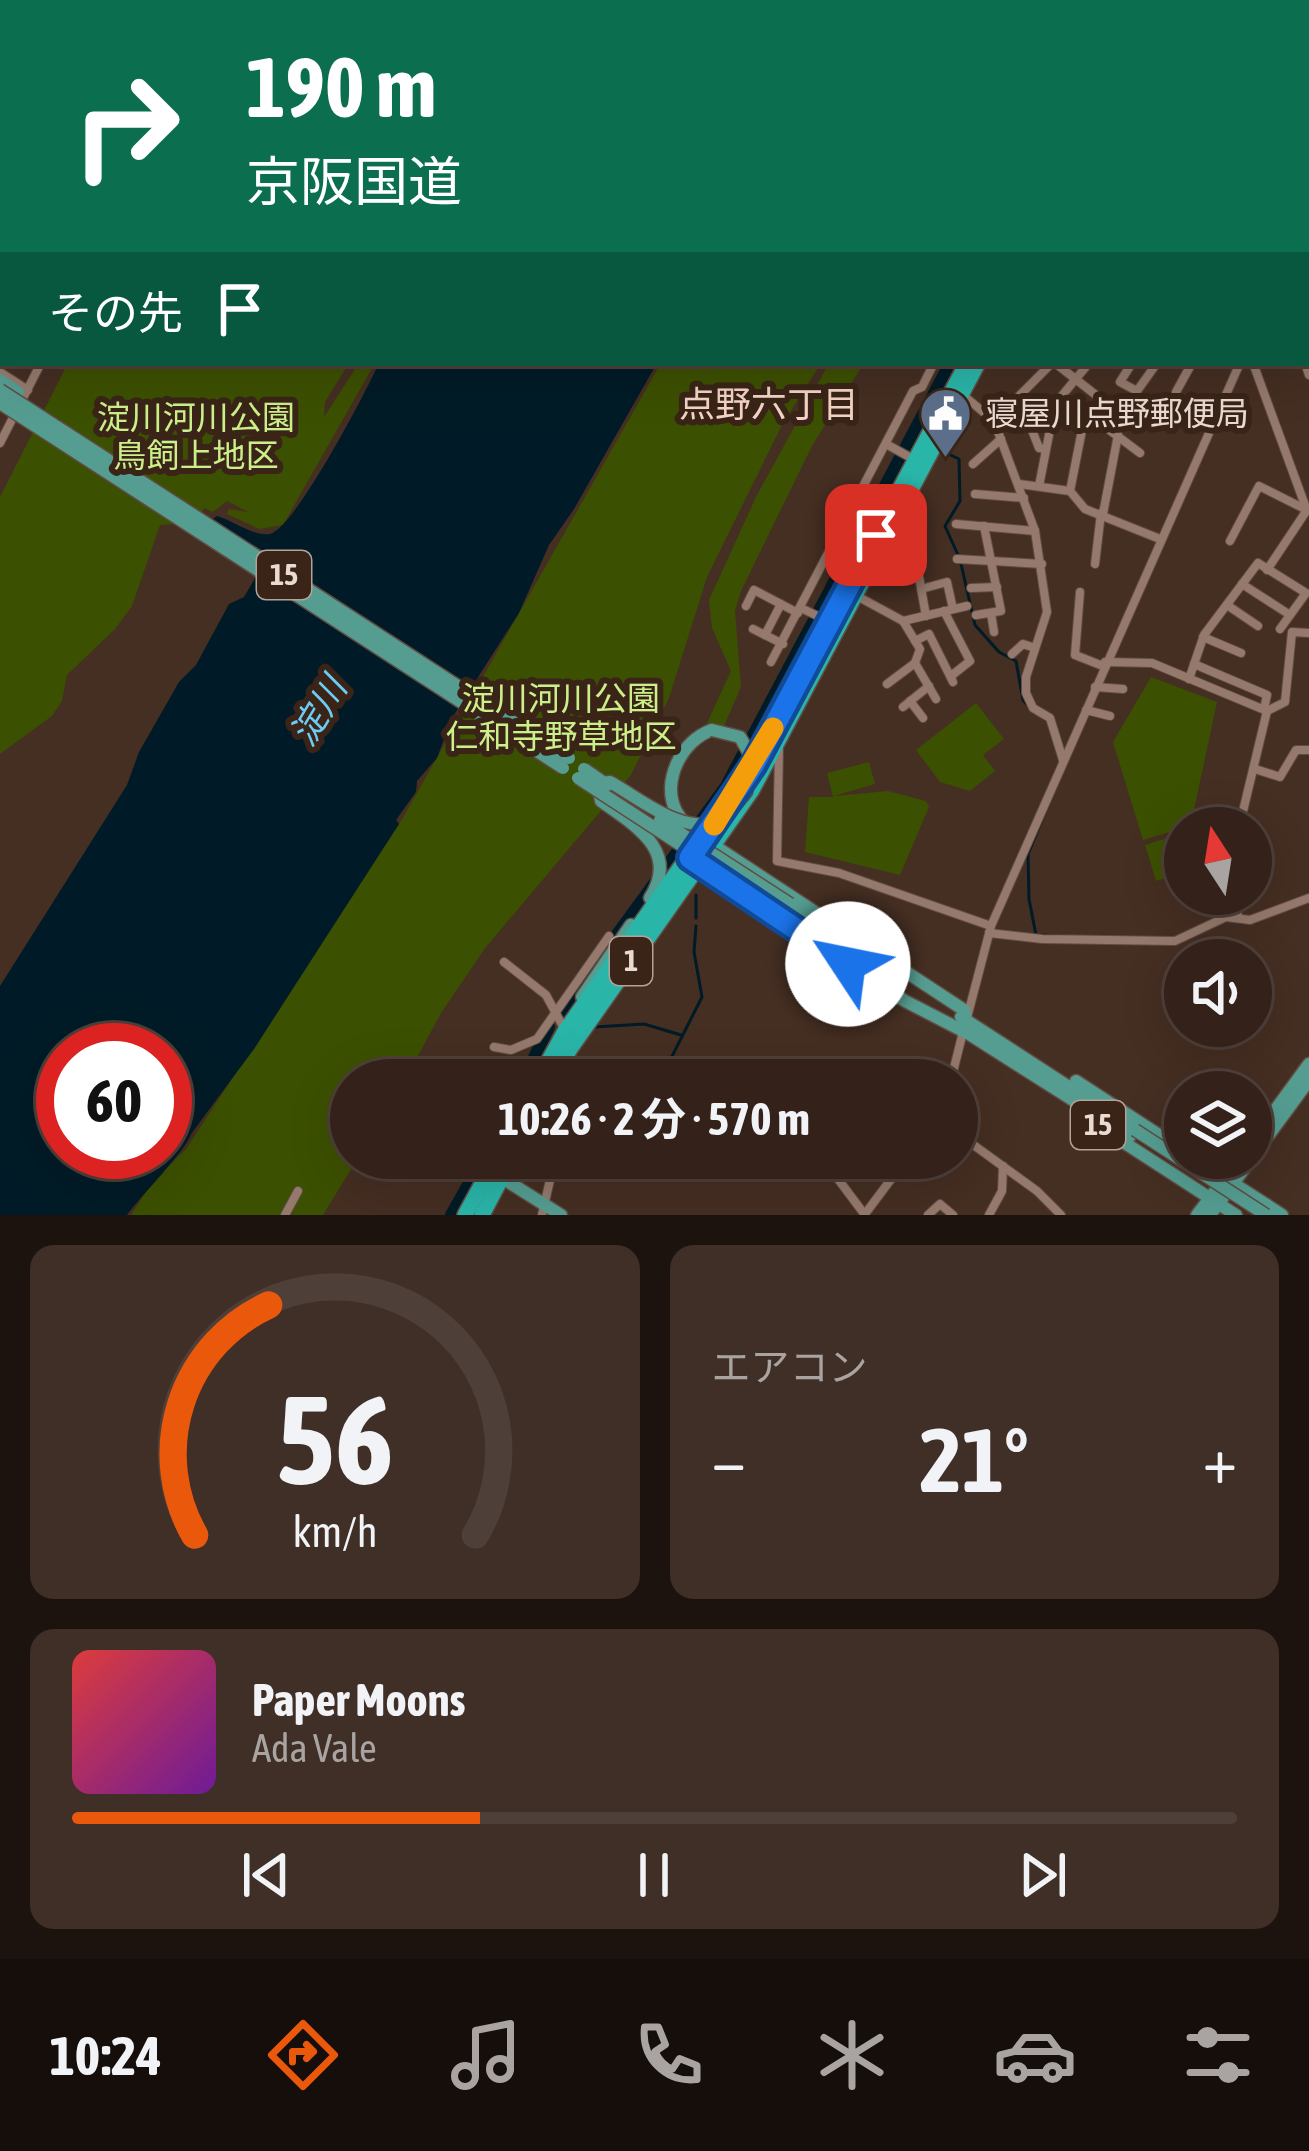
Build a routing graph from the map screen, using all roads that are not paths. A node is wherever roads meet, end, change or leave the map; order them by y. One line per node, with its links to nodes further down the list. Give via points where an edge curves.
1 (40, 366): 16 (street)
2 (932, 366): 26 (street)
3 (965, 366): 29 (highway, 1)
4 (976, 366): 18 (highway, 1)
5 (1050, 366): 19 (street)
6 (1057, 366): 14 (street)
7 (1087, 366): 14 (street)
8 (1130, 366): 9 (street, via 1120,379 1136,391)
9 (1155, 366)
10 (1190, 366): 17 (street)
11 (1239, 366): 42 (street)
12 (1254, 366): 37 (street)
13 (0, 376): 16 (street); 30 (main road, bridge, via 91,444)
14 (1076, 380): 21 (street, via 1101,399); 27 (street, via 1055,404)
15 (0, 390): 30 (main road, 15, bridge)
16 (28, 390): 20 (street)
17 (1176, 392)
18 (962, 394): 22 (street); 55 (highway, 1)
19 (1018, 397): 22 (street); 27 (street)
20 (2, 414): 25 (street); 30 (main road, 15, bridge)
21 (1088, 414): 23 (street); 34 (street)
22 (994, 422): 24 (street)
23 (1118, 435): 28 (street); 38 (street)
24 (1000, 439): 31 (street); 32 (street)
25 (0, 442)
26 (886, 444): 29 (street); 61 (street)
27 (1046, 449): 33 (street)
28 (1140, 453)
29 (906, 455): 66 (highway, 1)
30 (90, 456): 103 (main road, 15, bridge)
31 (973, 464)
32 (1018, 484): 33 (street); 36 (street)
33 (1039, 486): 34 (street)
34 (1070, 490): 38 (street, via 1085,509)
35 (975, 494): 36 (street)
36 (1024, 499): 41 (street)
37 (1308, 513): 43 (street, via 1259,486); 48 (street)
38 (1102, 514): 42 (street); 47 (street)
39 (956, 524): 40 (street)
40 (984, 526): 41 (street); 44 (street)
41 (1035, 531): 46 (street)
42 (1160, 539): 86 (street)
43 (1230, 541)
44 (991, 558): 45 (street); 46 (street); 51 (street)
45 (958, 559)
46 (1042, 564): 79 (street, via 1047,612)
47 (1095, 564)
48 (1268, 570): 50 (street, via 1258,563); 64 (street, via 1306,593)
49 (918, 571): 53 (street)
50 (1242, 584): 57 (street); 64 (street)
51 (997, 586): 52 (street); 62 (street, via 1000,611)
52 (971, 588)
53 (921, 589): 60 (street, via 947,583); 65 (street)
54 (1080, 592): 69 (street)
55 (856, 596): 68 (street); 100 (highway, 1)
56 (781, 604): 59 (street, via 754,590); 61 (street); 75 (street)
57 (1227, 604): 70 (street); 76 (street)
58 (967, 606): 60 (street)
59 (746, 607)
60 (949, 610): 65 (street); 77 (street, via 970,661 952,679 929,634)
61 (800, 611): 66 (street); 78 (street)
62 (991, 613): 63 (street); 73 (street)
63 (976, 615)
64 (1290, 615): 72 (street)
65 (926, 616): 68 (street)
66 (821, 618): 108 (highway, 1)
67 (1064, 618): 69 (street)
68 (903, 621): 77 (street)
69 (1078, 623): 86 (street, via 1075,655)
70 (1258, 626)
71 (753, 629): 75 (street)
72 (1280, 629)
73 (994, 632)
74 (1309, 633): 97 (street, via 1292,632 1285,702)
75 (765, 635): 78 (street)
76 (1203, 637): 80 (street); 87 (street)
77 (915, 641): 85 (street)
78 (783, 644): 83 (street)
79 (1035, 647): 81 (street, via 1023,644); 82 (street)
80 (1241, 653)
81 (1012, 654)
82 (1032, 659): 84 (street); 102 (street, via 1026,693 1050,718)
83 (772, 662)
84 (1046, 662)
85 (915, 663): 89 (street); 91 (street)
86 (1104, 664): 88 (street, via 1152,663); 92 (street)
87 (1194, 664): 88 (street); 90 (street)
88 (1190, 679): 94 (street)
89 (887, 684)
90 (1241, 684): 94 (street); 97 (street, via 1267,695)
91 (929, 686): 95 (street); 99 (street, via 907,704)
92 (1095, 687): 93 (street); 96 (street)
93 (1123, 688)
94 (1237, 698): 97 (street)
95 (936, 699)
96 (1086, 710): 98 (street); 102 (street)
97 (1265, 710): 104 (street)
98 (1110, 716)
99 (923, 718)
100 (778, 742): 108 (highway, 1); 113 (street, via 777,861 838,873)
101 (1309, 750): 104 (street, via 1296,751 1280,777)
102 (1064, 760): 113 (street)
103 (566, 763)
104 (1255, 769): 107 (street)
105 (581, 773): 106 (main road, 15, bridge)
106 (601, 787): 108 (main road, 15, bridge, via 610,782 680,823 695,826 721,822 746,792 753,760 740,736 712,730 692,741 671,786 678,816); 111 (main road, 15, bridge); 115 (main road, bridge, via 601,801 644,832 662,869 652,895)
107 (1245, 807)
108 (709, 842): 109 (highway, 1); 119 (main road, 15, via 964,1010)
109 (695, 861): 118 (main road, 15); 120 (highway, 1); 123 (highway, 1)
110 (1309, 898): 112 (street, via 1257,918)
111 (787, 908): 118 (main road, 15); 119 (main road, 15)
112 (1237, 916): 113 (street, via 1175,941)
113 (990, 930): 119 (street)
114 (609, 936): 115 (street)
115 (604, 953): 117 (street); 120 (main road)
116 (504, 962): 117 (street)
117 (556, 1010): 120 (street); 122 (street, via 537,1039 511,1050)
118 (938, 1018): 119 (main road, 15)
119 (964, 1026): 121 (main road, 15); 127 (street); 131 (main road, 15); 144 (main road, 15, via 967,1041)
120 (565, 1031): 123 (street); 124 (highway, 1)
121 (997, 1039): 131 (main road, 15); 132 (main road, 15)
122 (494, 1046)
123 (570, 1049): 125 (highway, 1); 126 (street)
124 (550, 1059)
125 (565, 1059)
126 (571, 1059)
127 (956, 1059)
128 (1309, 1064): 130 (main road)
129 (1309, 1080): 142 (main road)
130 (1272, 1115)
131 (1133, 1133): 157 (main road, 15, bridge); 158 (main road, 15, bridge)
132 (1164, 1139)
133 (978, 1146): 134 (street)
134 (1004, 1164): 153 (street); 154 (street)
135 (489, 1179): 147 (highway)
136 (493, 1179): 148 (highway)
137 (508, 1179): 145 (main road)
138 (550, 1179): 145 (street)
139 (837, 1179): 150 (street)
140 (892, 1179): 150 (street)
141 (1226, 1179): 142 (main road)
142 (1229, 1181): 144 (main road); 159 (main road)
143 (298, 1191): 146 (street)
144 (1213, 1206): 155 (main road); 156 (main road, 15)
145 (543, 1210): 149 (main road)
146 (285, 1215)
147 (465, 1215)
148 (482, 1215)
149 (561, 1215)
150 (865, 1215)
151 (928, 1215): 152 (street, via 940,1204)
152 (952, 1215)
153 (989, 1215)
154 (1061, 1215)
155 (1197, 1215)
156 (1236, 1215)
157 (1252, 1215)
158 (1266, 1215)
159 (1282, 1215)

